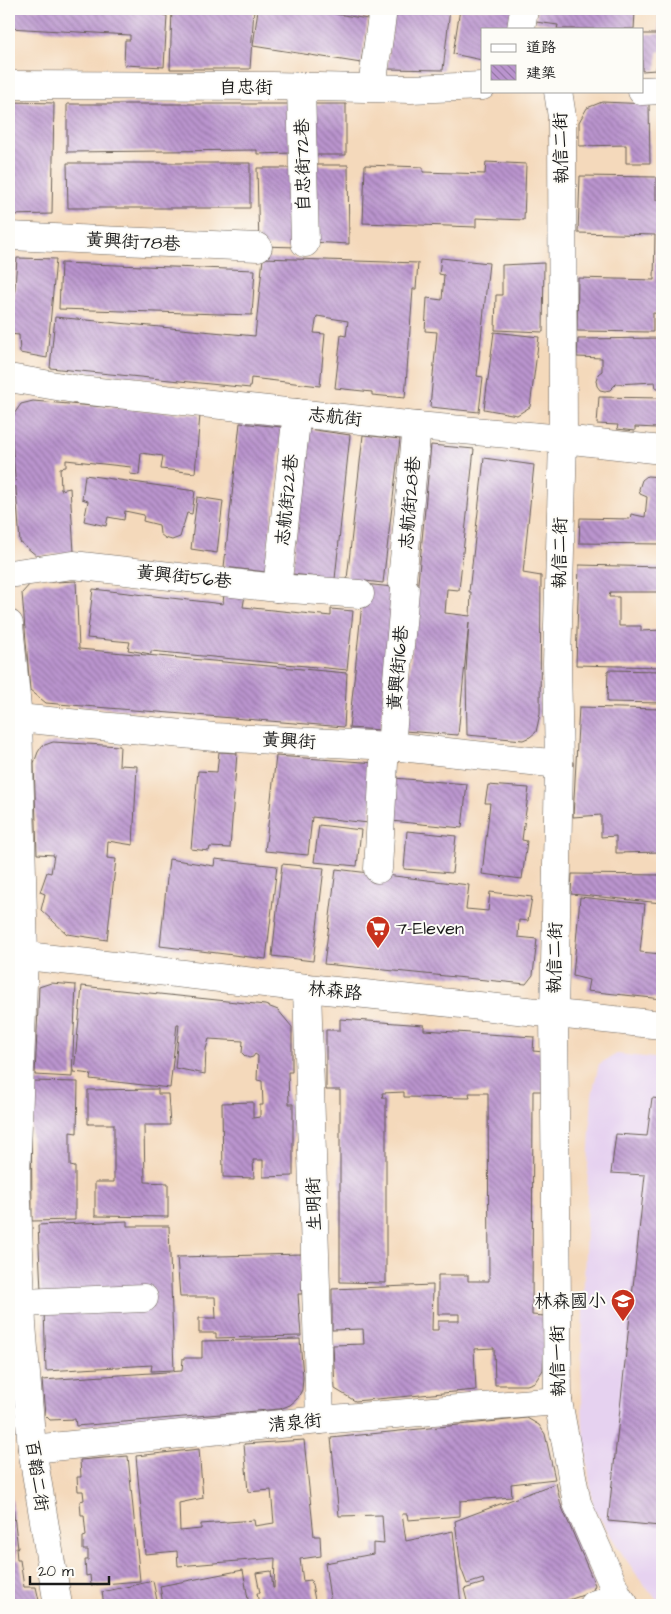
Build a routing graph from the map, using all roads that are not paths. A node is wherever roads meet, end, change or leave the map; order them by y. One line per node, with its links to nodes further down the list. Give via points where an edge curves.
1 (383, 9): 7 (street)
2 (524, 9): 3 (street)
3 (521, 28)
4 (9, 85): 6 (street, 自忠街)
5 (481, 86): 7 (street, 自忠街)
6 (301, 87): 7 (street, 自忠街); 12 (street, 自忠街72巷)
7 (372, 87)
8 (662, 90): 9 (street)
9 (644, 91)
10 (558, 92): 17 (street, 執信二街, via 562,117)
11 (9, 236): 13 (street, 黃興街78巷)
12 (305, 243)
13 (258, 247)
14 (9, 378): 15 (street, 志航街, via 80,390)
15 (297, 413): 16 (street, 志航街); 21 (street, 志航街22巷)
16 (417, 426): 17 (street, 志航街); 20 (street, 志航街28巷)
17 (563, 439): 18 (street, 志航街); 26 (street, 執信二街)
18 (662, 450)
19 (9, 574): 21 (street, 黃興街56巷, via 73,565)
20 (404, 585): 25 (street, 黃興街16巷)
21 (277, 588): 22 (street, 黃興街56巷)
22 (360, 594)
23 (9, 624): 24 (street)
24 (18, 718): 25 (street, 黃興街, via 214,737); 28 (street)
25 (388, 745): 26 (street, 黃興街); 27 (street, 黃興街16巷)
26 (559, 764): 30 (street, 執信二街)
27 (378, 869)
28 (17, 955): 29 (street, 林森路); 33 (street, 百韜二街, via 16,1178)
29 (307, 988): 30 (street, 林森路); 35 (street, 生明街)
30 (554, 1015): 31 (street, 林森路); 34 (street, 執信一街)
31 (662, 1025)
32 (144, 1298): 33 (street)
33 (22, 1303): 36 (street, 百韜二街)
34 (558, 1401): 35 (street, 清泉街); 37 (street, 執信一街, via 577,1502)
35 (320, 1420): 36 (street, 清泉街)
36 (32, 1449): 38 (street, 百韜二街)
37 (612, 1602)
38 (58, 1605)

